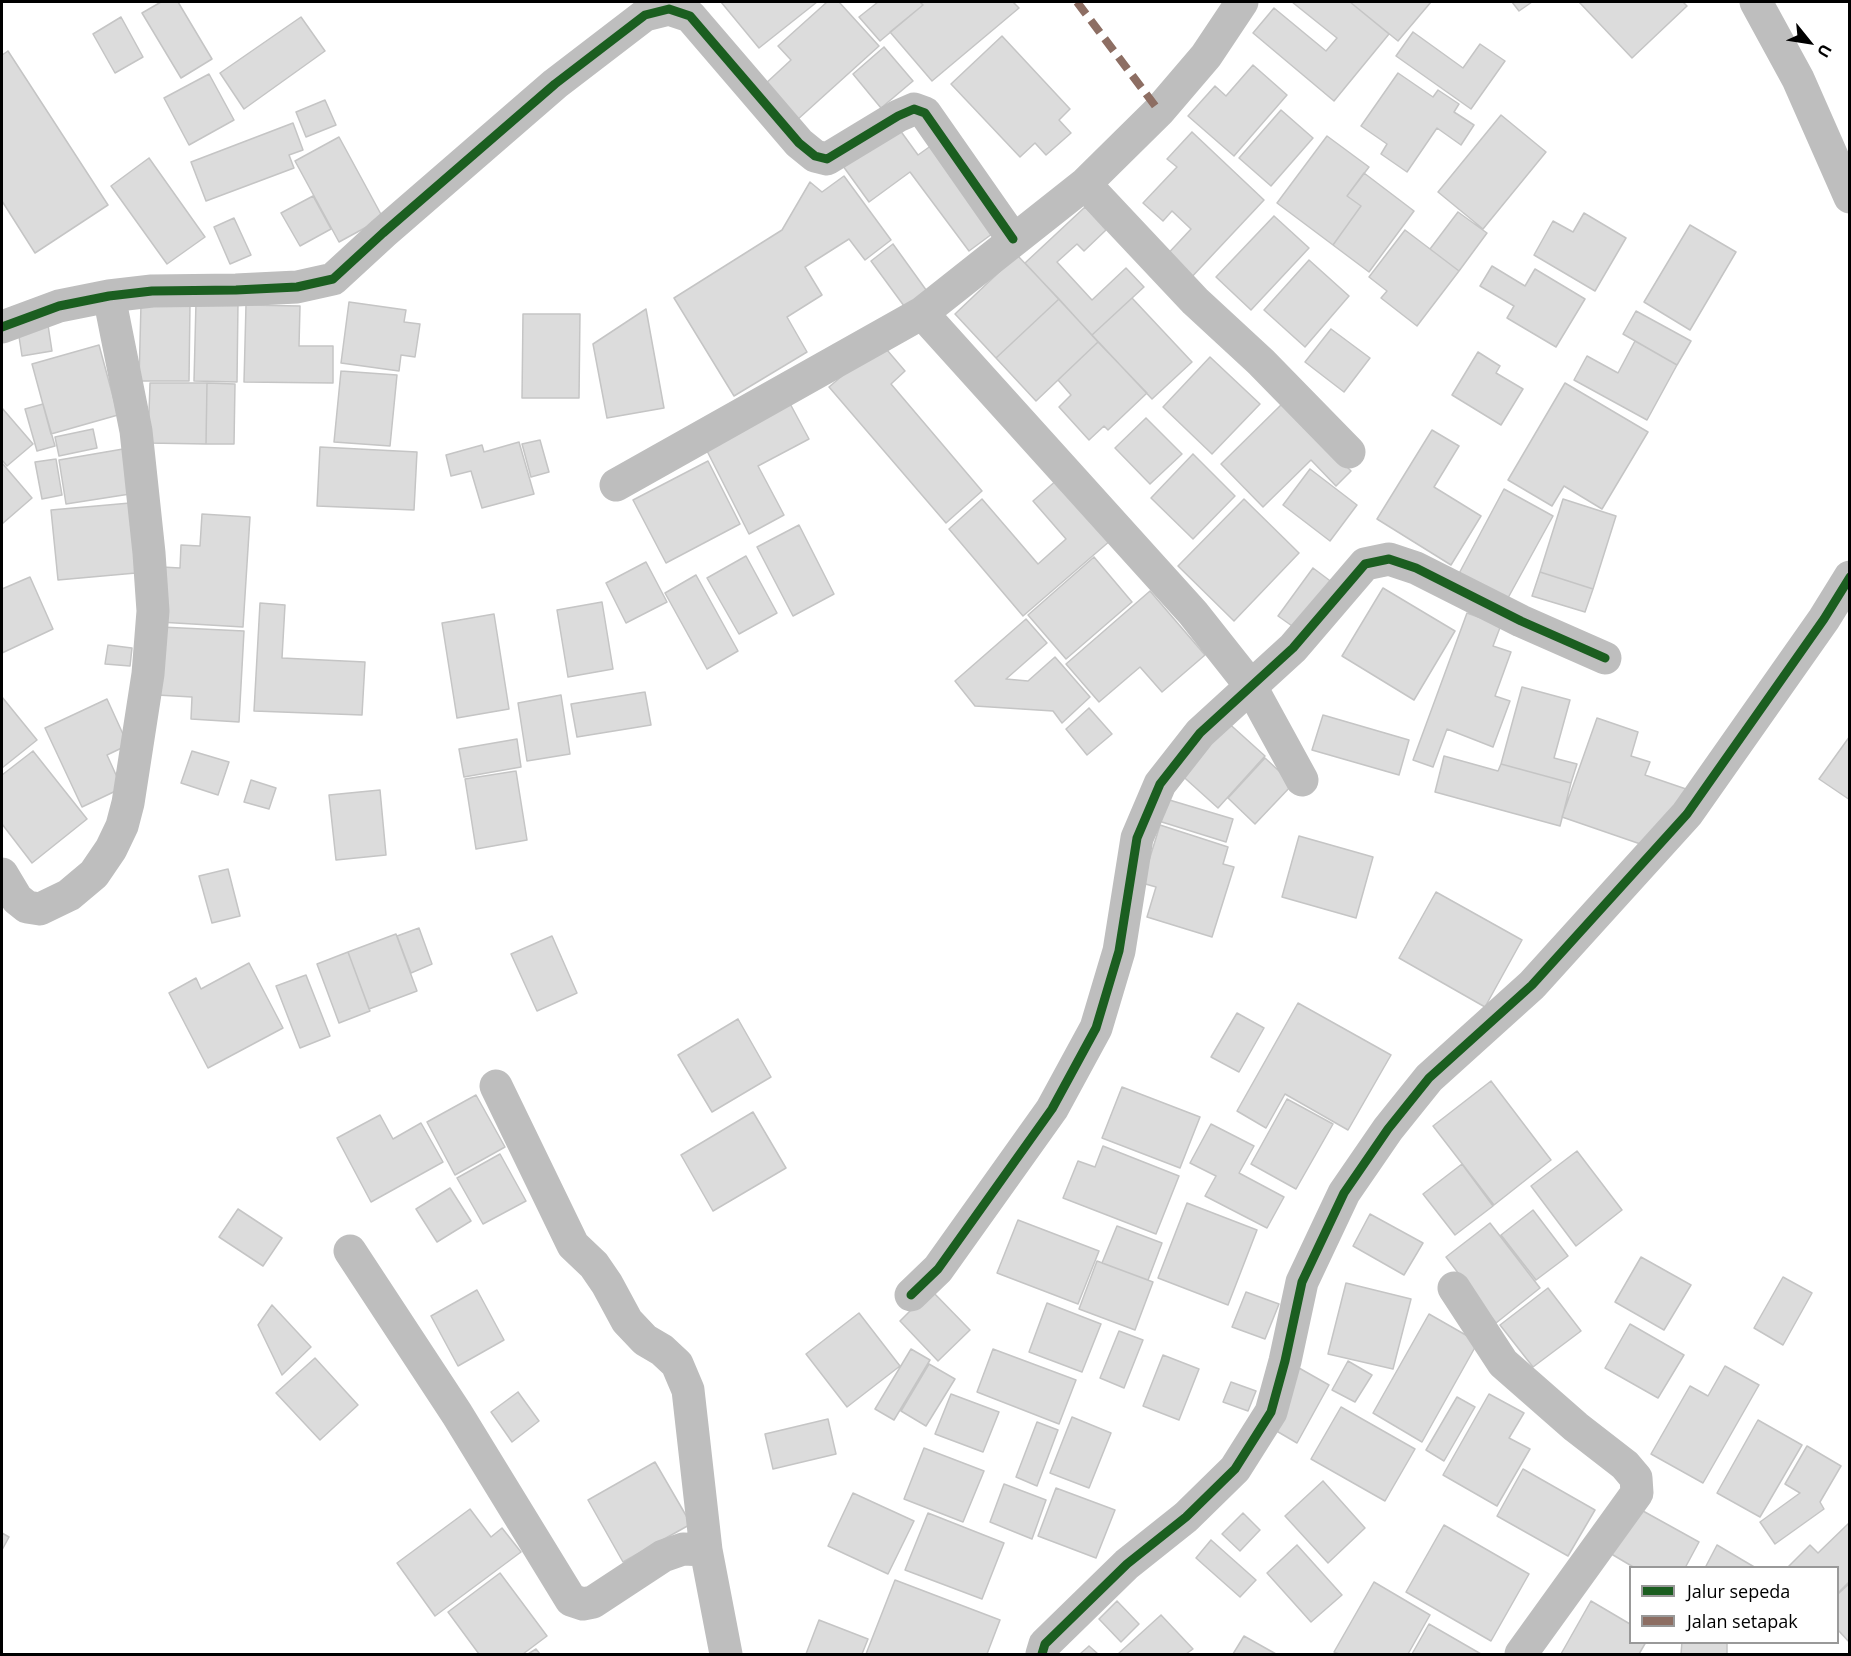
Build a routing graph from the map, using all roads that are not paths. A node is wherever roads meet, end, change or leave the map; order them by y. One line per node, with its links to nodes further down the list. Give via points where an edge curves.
1 (1242, 2): 3 (street, via 1206,56 1159,111)
2 (1756, 2): 4 (street, via 1798,79)
3 (1085, 184): 5 (street); 9 (street, via 1195,301)
4 (1850, 197)
5 (1013, 239): 6 (street, via 925,113 914,109 827,159 815,156 799,143 690,16 669,9 645,15 555,84 333,279 297,287); 7 (street)
6 (109, 296): 8 (street, via 59,306); 15 (street, via 136,431 153,611 148,674 128,803 111,849 94,874 69,895 40,909 27,907 17,899)
7 (922, 313): 10 (street); 13 (street, via 1193,613)
8 (2, 327)
9 (1350, 452)
10 (616, 485)
11 (1850, 577): 22 (street, via 1687,814 1532,985 1429,1078 1388,1129 1344,1193 1302,1282 1271,1412 1235,1468 1186,1517 1127,1564 1045,1644)
12 (1605, 658): 13 (street, via 1416,568 1389,559 1365,564 1293,648)
13 (1250, 685): 14 (street); 19 (street, via 1200,733 1160,784 1137,838 1119,951 1096,1028 1052,1109 938,1269)
14 (1302, 780)
15 (2, 874)
16 (496, 1086): 20 (street, via 573,1245 594,1265 627,1321 678,1364 688,1390)
17 (350, 1251): 20 (street, via 457,1414 571,1600 593,1602 663,1556 683,1549)
18 (1454, 1288): 23 (street, via 1503,1363 1636,1478 1637,1493)
19 (911, 1295)
20 (706, 1550): 21 (street)
21 (726, 1654)
22 (1042, 1654)
23 (1521, 1654)

